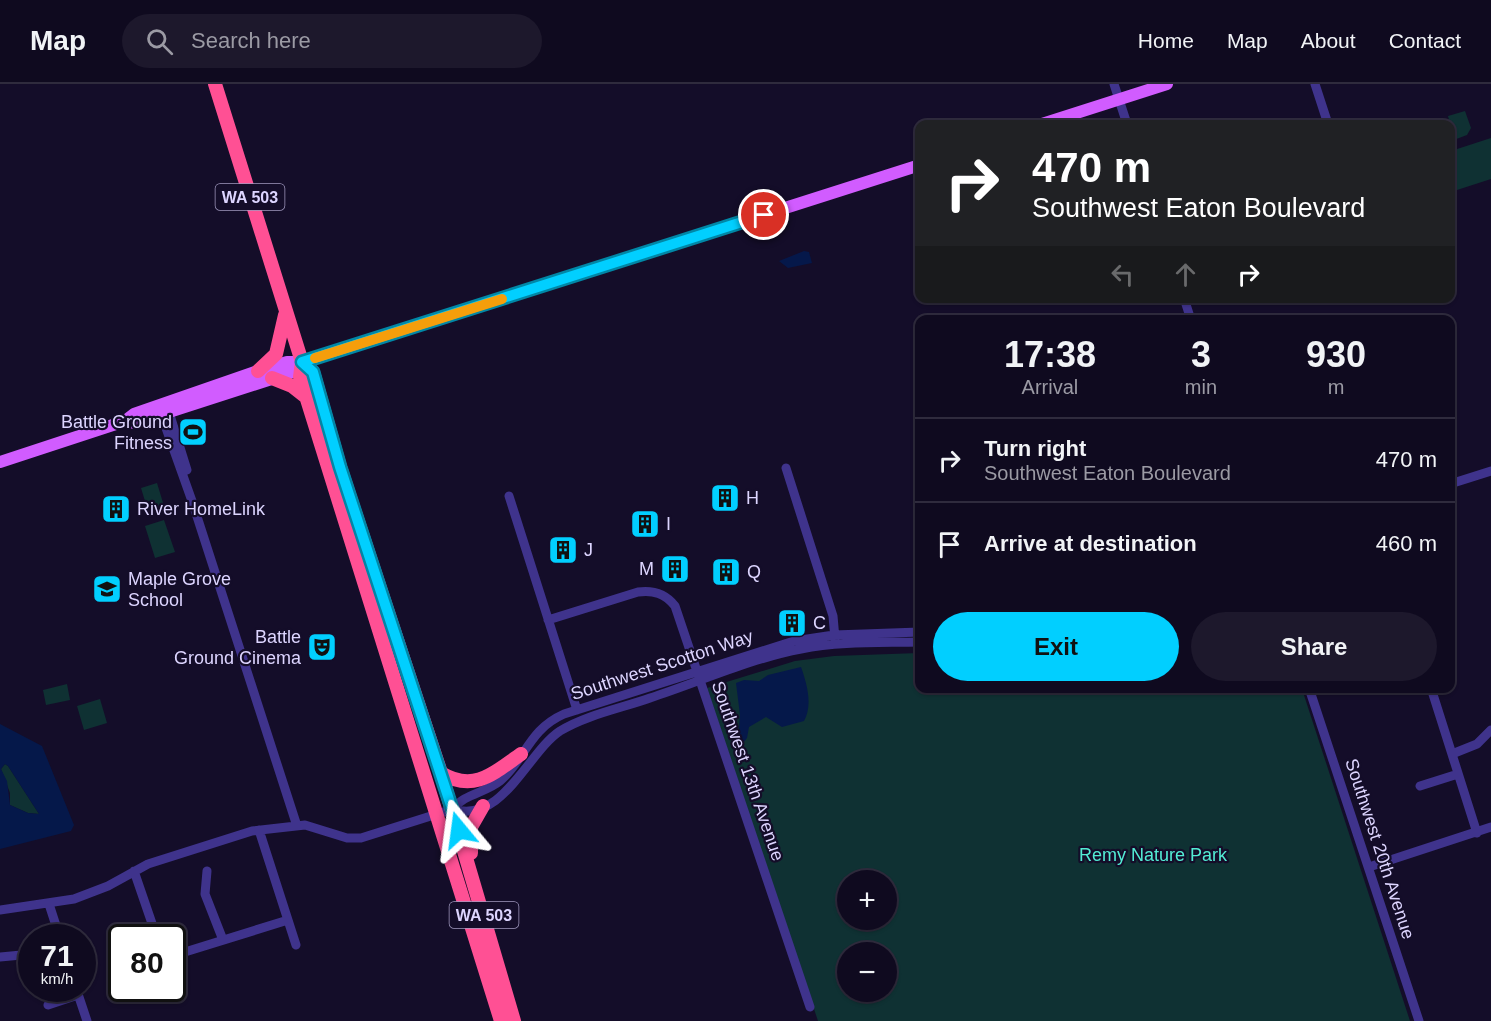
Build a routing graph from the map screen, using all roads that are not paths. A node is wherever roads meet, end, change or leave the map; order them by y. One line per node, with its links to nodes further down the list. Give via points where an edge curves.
1 (215, 84): 10 (highway, WA 503)
2 (1114, 84): 5 (street)
3 (1167, 84): 5 (main road)
4 (1315, 84): 8 (street)
5 (1119, 99): 6 (main road); 7 (street)
6 (1054, 120)
7 (1126, 120)
8 (1327, 120)
9 (915, 167): 11 (main road)
10 (286, 310): 11 (highway, WA 503); 12 (highway, via 276,354)
11 (302, 362): 12 (main road, via 287,362); 13 (main road, via 290,373); 15 (highway, WA 503, via 300,377); 35 (highway, WA 503, via 313,372 340,467)
12 (258, 371): 14 (main road)
13 (273, 378): 15 (highway); 16 (main road)
14 (192, 394): 16 (main road, via 165,408); 17 (main road, via 134,414)
15 (306, 397): 40 (highway, WA 503)
16 (165, 413): 17 (main road, via 135,423); 41 (street, via 189,498)
17 (125, 421): 18 (main road)
18 (0, 462)
19 (786, 468): 25 (street, via 833,616)
20 (1491, 471): 21 (street)
21 (1455, 482)
22 (509, 496): 23 (street)
23 (548, 620): 27 (street, Southwest 13th Avenue, via 652,591 675,606); 31 (street)
24 (915, 632): 25 (street, Southwest Scotton Way)
25 (835, 640): 26 (street, Southwest Scotton Way); 27 (street, Southwest Scotton Way, via 794,640); 28 (street, Southwest Scotton Way, via 789,651)
26 (915, 642)
27 (697, 671): 28 (street, Southwest 13th Avenue); 31 (street, Southwest Scotton Way)
28 (700, 682): 38 (street, Southwest Scotton Way, via 565,728 539,750 514,784); 62 (street, Southwest 13th Avenue)
29 (1311, 693): 46 (street, Southwest 20th Avenue)
30 (1433, 693): 34 (street)
31 (577, 710): 33 (street, Southwest Scotton Way, via 545,725)
32 (1491, 730): 34 (street, via 1473,746)
33 (521, 754): 35 (highway, via 491,774 469,782); 39 (street, Southwest Scotton Way, via 502,779 484,792 460,800)
34 (1452, 754): 36 (street)
35 (441, 773): 39 (highway, WA 503)
36 (1458, 774): 37 (street); 44 (street)
37 (1420, 786)
38 (483, 806): 39 (street, Southwest Scotton Way, via 464,813); 45 (highway, via 470,832)
39 (453, 809): 40 (street, Southwest Scotton Way); 45 (highway, WA 503)
40 (436, 815): 41 (street, Southwest Scotton Way, via 361,838); 64 (highway, WA 503)
41 (297, 826): 43 (street, Southwest Scotton Way)
42 (1491, 827): 44 (street)
43 (259, 831): 47 (street, Southwest Scotton Way); 51 (street)
44 (1478, 833): 46 (street)
45 (470, 867): 65 (highway, WA 503)
46 (1369, 867): 66 (street, Southwest 20th Avenue)
47 (134, 871): 49 (street, Southwest Scotton Way, via 98,891); 53 (street)
48 (207, 871): 54 (street, via 205,894)
49 (49, 903): 50 (street, Southwest Scotton Way); 52 (street)
50 (0, 910)
51 (288, 920): 54 (street); 55 (street)
52 (56, 924)
53 (152, 924)
54 (223, 940): 56 (street)
55 (296, 945)
56 (186, 952)
57 (18, 955): 58 (street)
58 (0, 957)
59 (55, 1002): 61 (street)
60 (80, 1002): 63 (street)
61 (48, 1005)
62 (810, 1007)
63 (87, 1021)
64 (501, 1021)
65 (514, 1021)
66 (1419, 1021)

